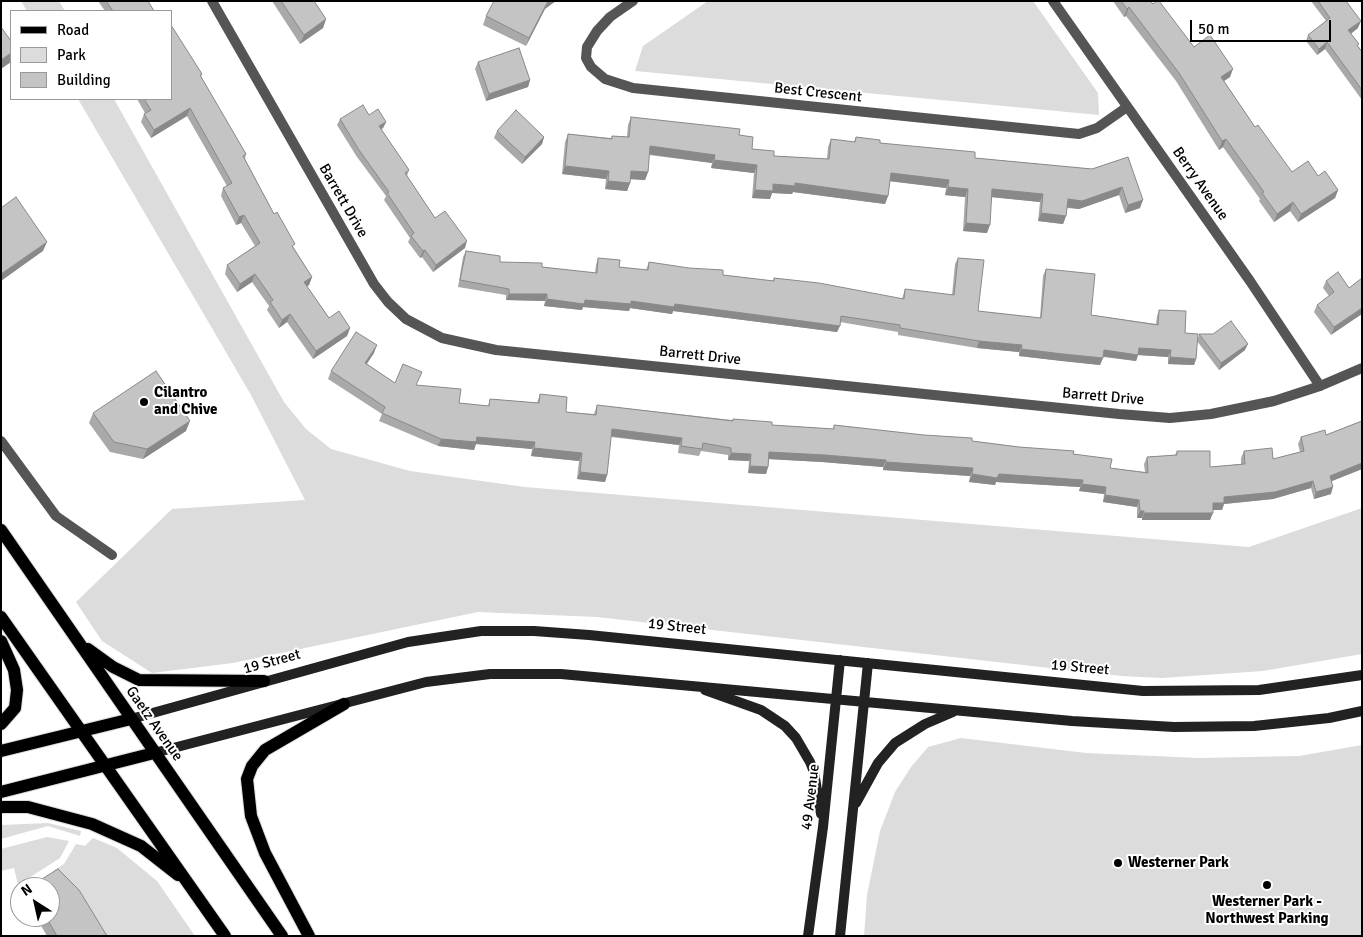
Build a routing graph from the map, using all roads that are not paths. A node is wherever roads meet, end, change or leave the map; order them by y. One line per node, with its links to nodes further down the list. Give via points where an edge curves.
1 (212, 1): 6 (street, Barrett Drive, via 374,284 406,319 442,338 496,350 1170,418 1241,409)
2 (633, 1): 4 (street, Best Crescent, via 597,31 587,47 586,58 596,73 605,79 632,88 1079,134 1097,128)
3 (1053, 1): 4 (street, Berry Avenue)
4 (1127, 107): 6 (street, Berry Avenue)
5 (1362, 368): 6 (street, Barrett Drive)
6 (1320, 386)
7 (1, 441): 9 (street, via 56,516)
8 (1, 530): 12 (main road, Gaetz Avenue)
9 (112, 554)
10 (1, 617): 25 (main road)
11 (1, 642): 24 (main road, via 14,670 17,690 15,708)
12 (80, 644): 16 (main road, via 139,680); 23 (main road, Gaetz Avenue)
13 (840, 660): 14 (main road, 19 Street); 16 (main road, 19 Street, via 580,634 481,631 408,642); 18 (main road, 49 Avenue)
14 (868, 663): 15 (main road, 19 Street, via 1143,691 1259,690); 19 (main road)
15 (1362, 675)
16 (264, 681): 23 (main road, 19 Street)
17 (690, 685): 18 (main road); 20 (main road, via 561,674 490,674 426,682); 32 (main road, via 760,710 785,726 805,751 814,772)
18 (837, 699): 19 (main road); 32 (main road, 49 Avenue)
19 (864, 701): 21 (main road); 30 (main road)
20 (344, 704): 27 (main road); 36 (main road, via 265,750 252,766 247,779 251,816 265,853)
21 (955, 711): 22 (main road, via 1174,727 1254,726); 30 (main road, via 925,724 895,743 878,763)
22 (1362, 711)
23 (131, 719): 25 (main road, 19 Street); 27 (main road, Gaetz Avenue)
24 (1, 724)
25 (82, 731): 26 (main road, 19 Street); 28 (main road)
26 (1, 752)
27 (154, 753): 28 (main road); 35 (main road, Gaetz Avenue)
28 (106, 766): 29 (main road); 33 (main road)
29 (1, 792)
30 (854, 806): 38 (main road)
31 (1, 807): 33 (main road, via 28,807 92,824 141,846)
32 (823, 827): 37 (main road, 49 Avenue)
33 (188, 883): 34 (main road)
34 (225, 936)
35 (282, 936)
36 (308, 936)
37 (808, 936)
38 (840, 936)

